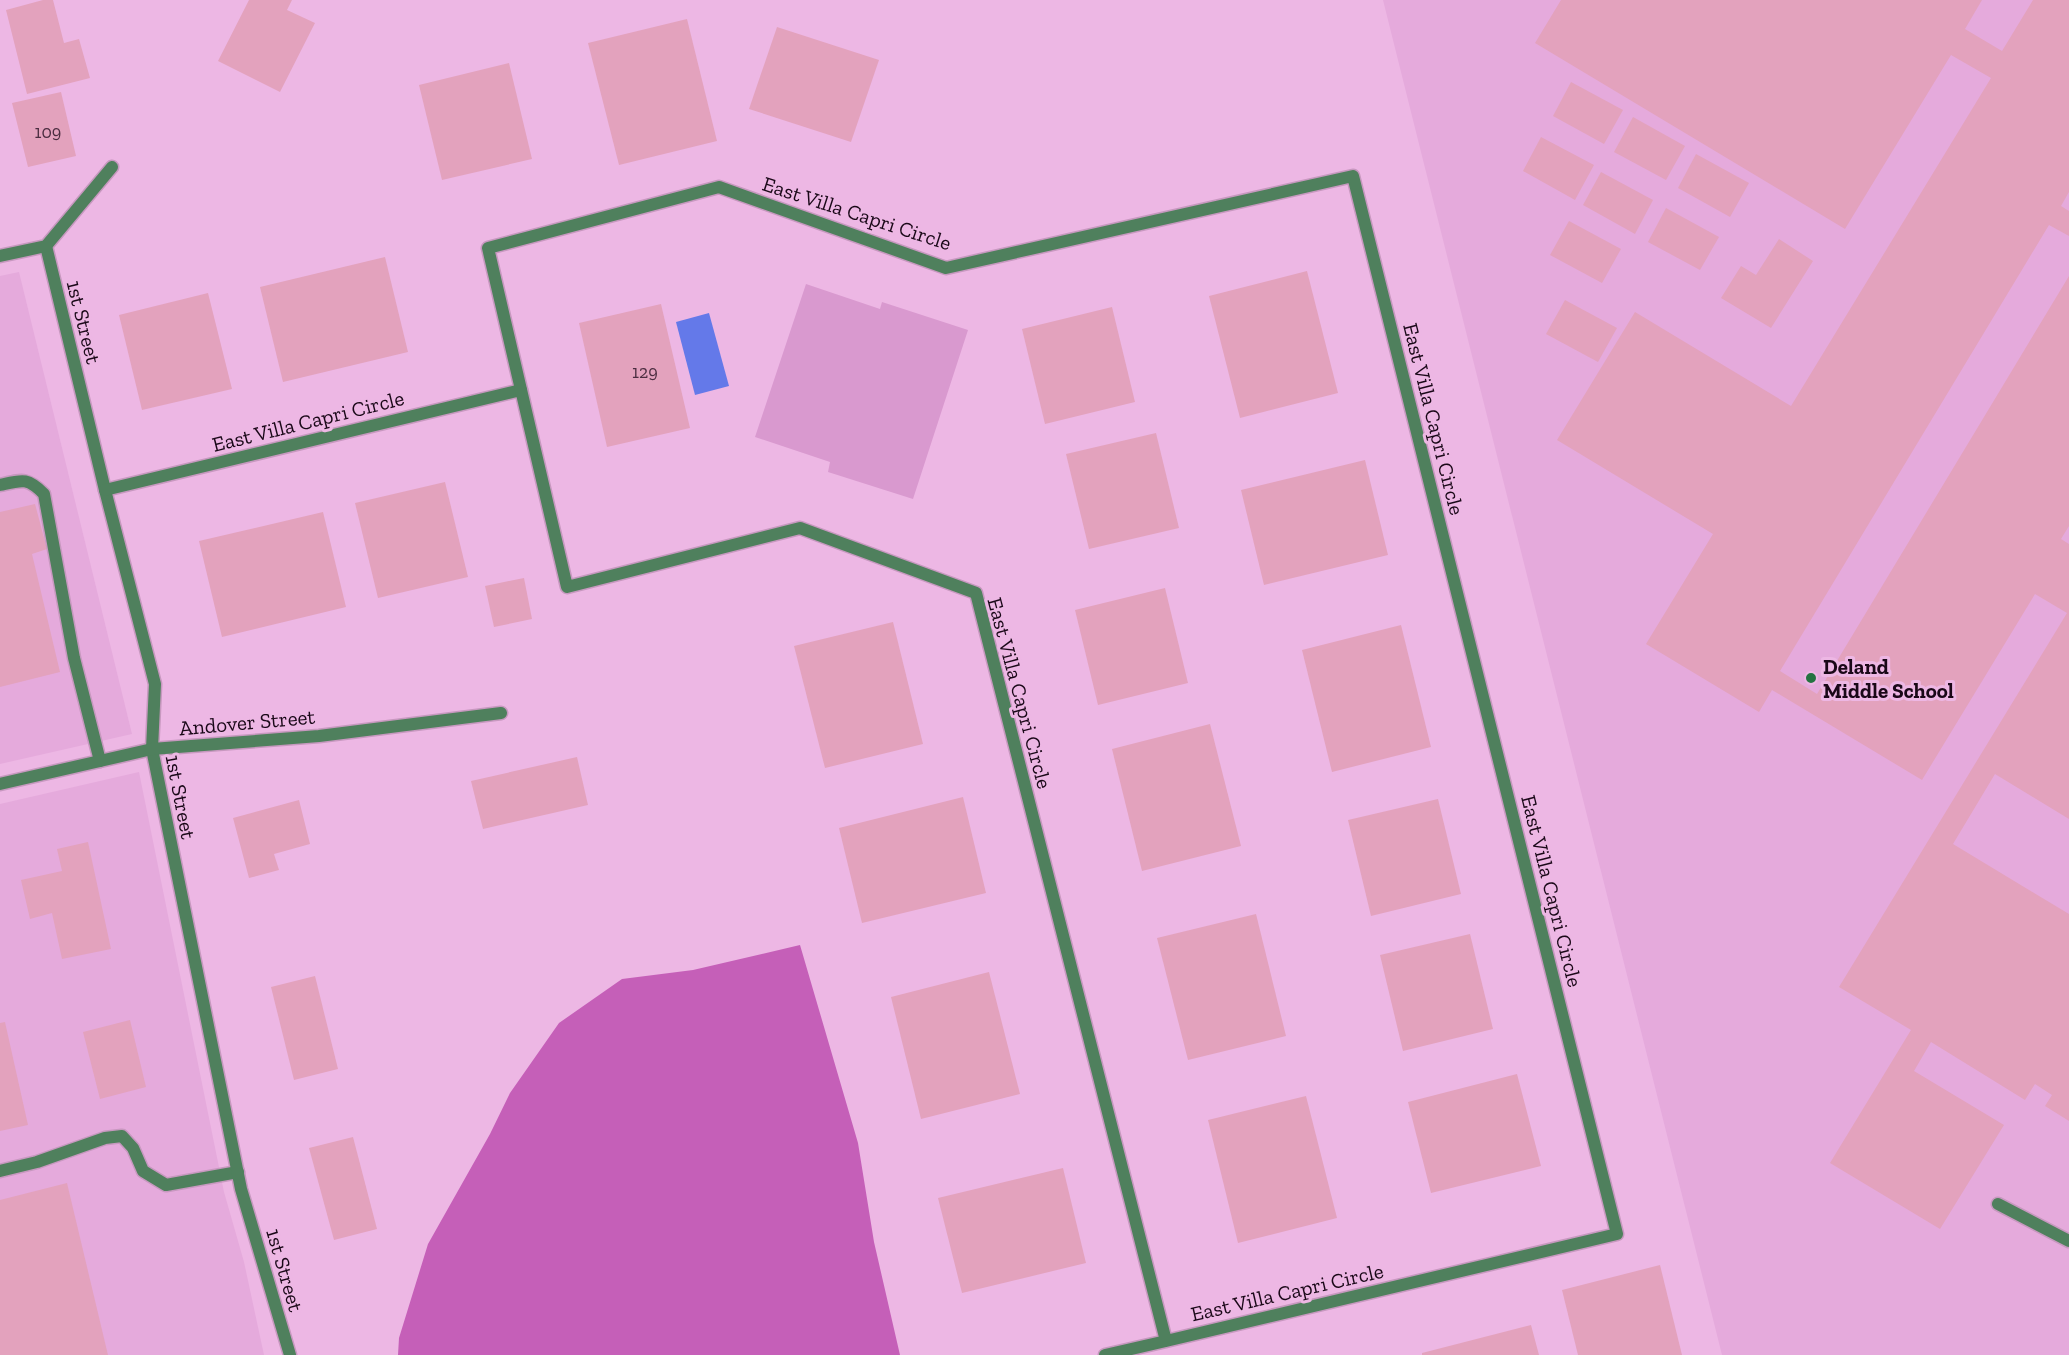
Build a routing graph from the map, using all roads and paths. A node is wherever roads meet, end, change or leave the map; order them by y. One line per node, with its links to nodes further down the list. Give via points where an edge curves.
1 (112, 167): 2 (street)
2 (46, 246): 3 (street); 6 (street, 1st Street)
3 (0, 256)
4 (521, 390): 6 (street, East Villa Capri Circle); 15 (street, East Villa Capri Circle, via 567,587 800,528 976,594); 15 (street, East Villa Capri Circle, via 488,248 719,187 946,268 1353,176 1617,1234)
5 (0, 485): 9 (street, via 22,480 34,484 44,494 74,658)
6 (105, 490): 8 (street, 1st Street, via 155,684)
7 (501, 713): 8 (street, Andover Street, via 319,736)
8 (152, 749): 9 (street, Andover Street); 12 (street, 1st Street)
9 (99, 761): 10 (street, Andover Street)
10 (0, 784)
11 (0, 1171): 12 (street, via 122,1136 133,1148 143,1171 166,1185)
12 (238, 1172): 16 (street, 1st Street)
13 (1998, 1204): 14 (street)
14 (2069, 1241)
15 (1166, 1341): 17 (street, East Villa Capri Circle)
16 (290, 1355)
17 (1105, 1355)

